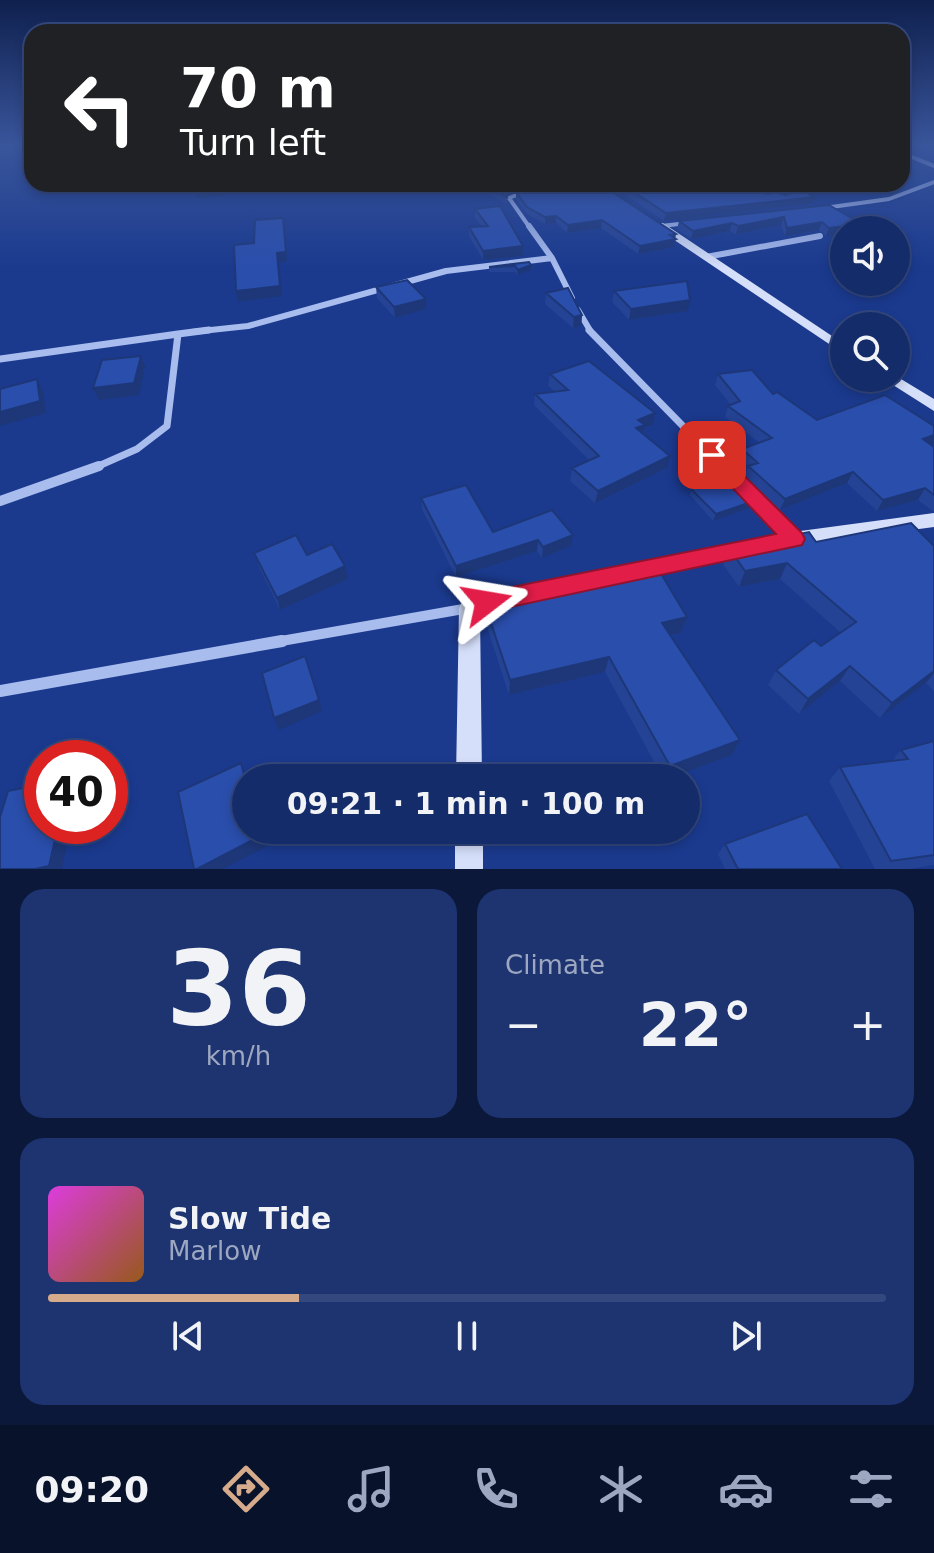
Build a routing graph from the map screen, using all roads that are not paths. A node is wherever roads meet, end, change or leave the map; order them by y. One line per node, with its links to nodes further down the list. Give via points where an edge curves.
1 (523, 192): 9 (street, via 509,198)
2 (908, 192): 3 (street)
3 (815, 208)
4 (650, 218): 6 (street)
5 (692, 222): 6 (street)
6 (661, 226): 8 (street)
7 (820, 236): 8 (street)
8 (706, 257): 11 (street)
9 (552, 258): 10 (street, via 446,271 248,326); 17 (street, via 588,329)
10 (178, 334): 12 (street); 15 (street, via 167,426 160,436)
11 (830, 341)
12 (0, 359)
13 (910, 391): 14 (street)
14 (934, 406)
15 (0, 501)
16 (934, 520): 17 (street, via 905,530)
17 (794, 539): 18 (street)
18 (469, 608): 19 (street); 20 (street)
19 (0, 691)
20 (469, 764)
21 (469, 844): 22 (street)
22 (469, 869)

